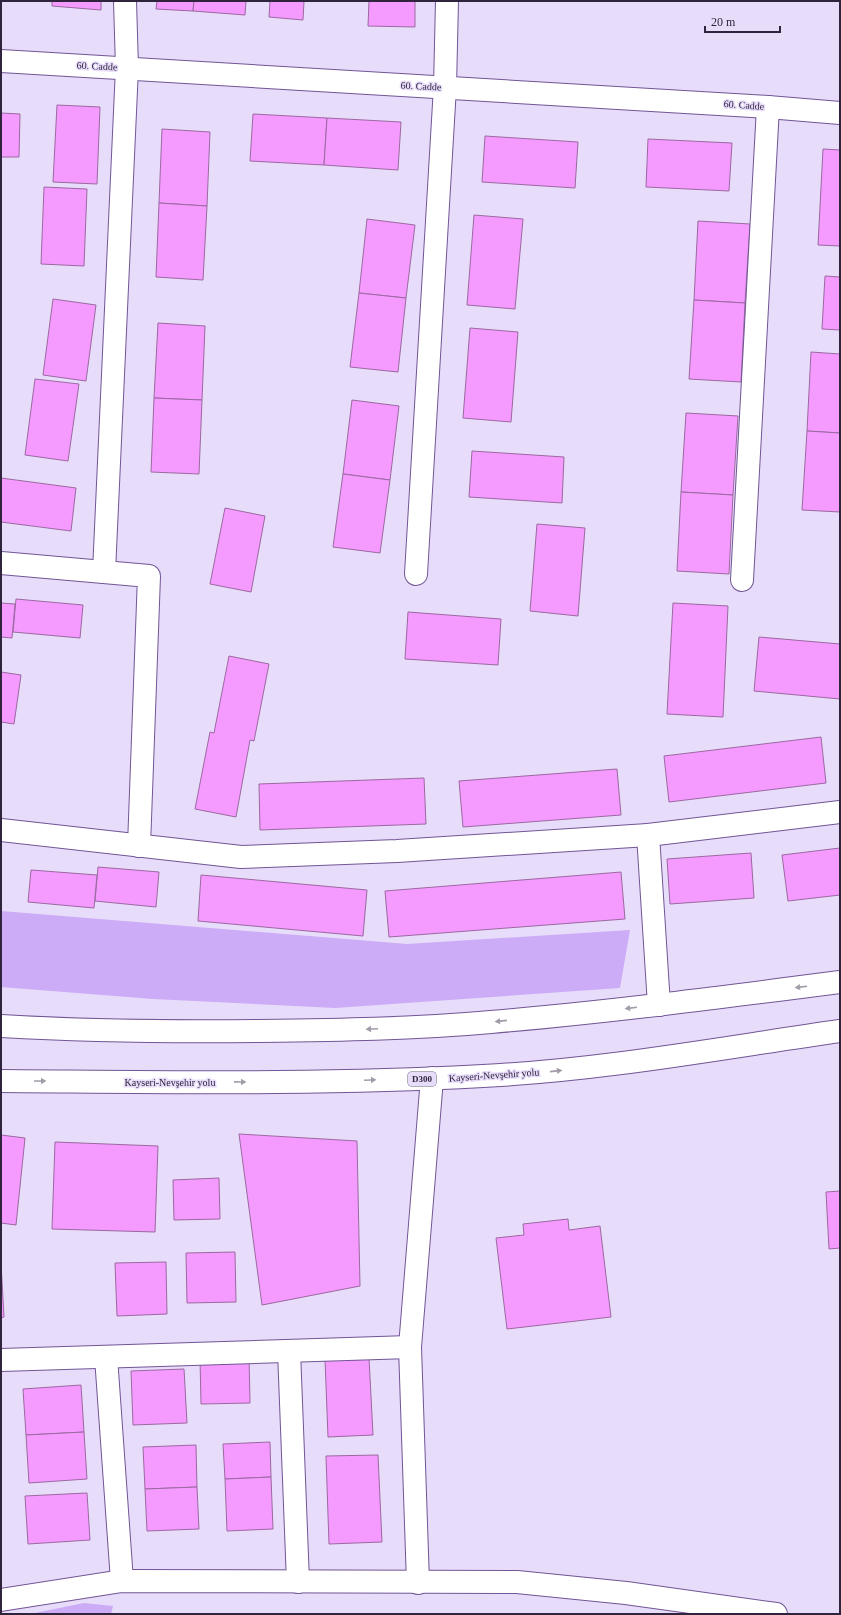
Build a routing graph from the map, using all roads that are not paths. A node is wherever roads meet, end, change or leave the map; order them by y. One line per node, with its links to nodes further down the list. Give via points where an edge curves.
1 (126, 1): 4 (main road)
2 (446, 1): 5 (main road)
3 (1, 61): 4 (main road, 60. Cadde)
4 (127, 68): 5 (main road, 60. Cadde); 9 (main road)
5 (445, 87): 6 (main road, 60. Cadde); 10 (main road)
6 (768, 107): 7 (main road, 60. Cadde); 11 (main road)
7 (840, 113)
8 (1, 563): 9 (main road)
9 (104, 572): 15 (main road, via 149,576)
10 (416, 574)
11 (742, 580)
12 (840, 812): 14 (main road)
13 (1, 830): 15 (main road)
14 (648, 835): 15 (main road, via 397,851 241,857); 17 (main road)
15 (139, 846)
16 (840, 982): 17 (main road, one-way to 17)
17 (659, 1005): 18 (main road, one-way to 18, via 491,1022 345,1030 85,1030)
18 (1, 1026)
19 (840, 1031): 20 (main road, Kayseri-Nevşehir yolu / D300, one-way to 19, via 549,1071)
20 (432, 1078): 21 (main road, Kayseri-Nevşehir yolu / D300, one-way to 20, via 279,1083); 22 (main road)
21 (1, 1081)
22 (410, 1347): 23 (main road); 28 (main road)
23 (289, 1351): 24 (main road); 27 (main road)
24 (106, 1357): 25 (main road); 26 (main road)
25 (1, 1360)
26 (122, 1582): 27 (main road); 29 (main road)
27 (298, 1582): 28 (main road)
28 (418, 1583): 30 (main road, via 517,1582 626,1593)
29 (1, 1600)
30 (776, 1614)

